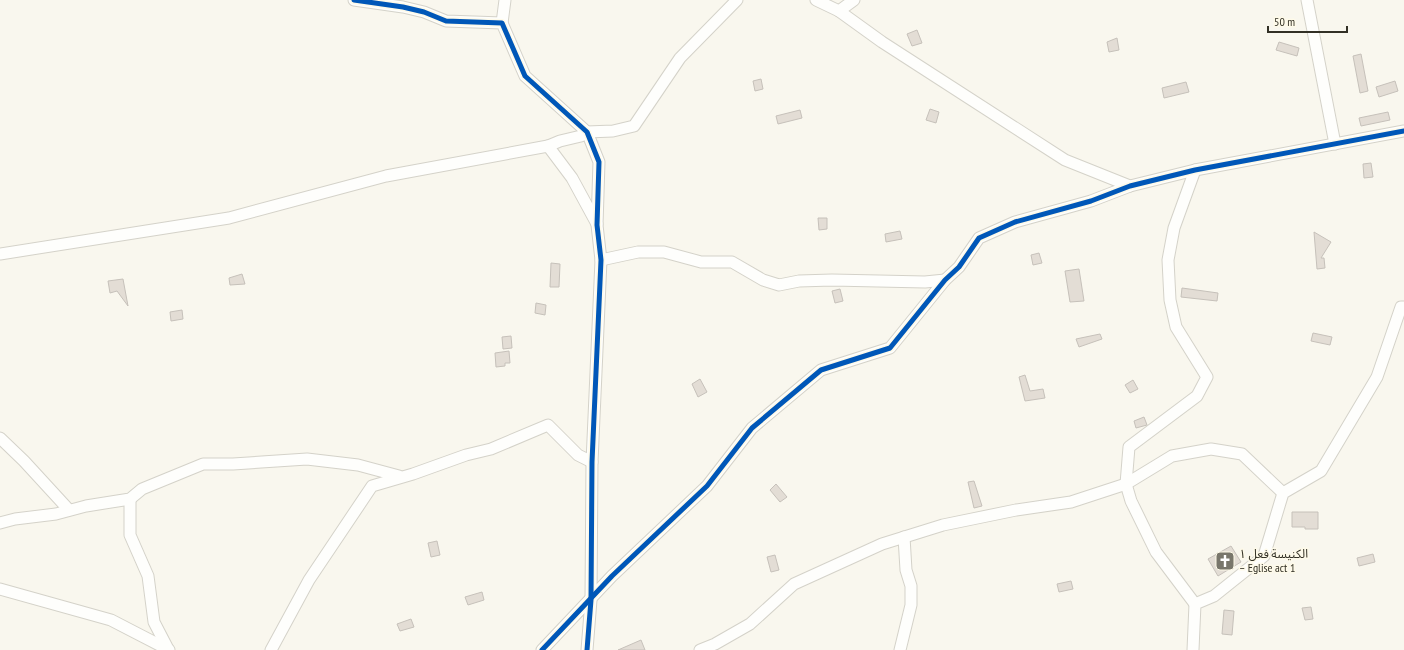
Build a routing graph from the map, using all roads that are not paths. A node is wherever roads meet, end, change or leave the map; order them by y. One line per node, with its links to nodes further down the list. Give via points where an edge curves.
1 (354, 0): 8 (street, via 403,7 446,20)
2 (505, 0): 8 (street)
3 (737, 0): 10 (street, via 680,58 634,126 613,131)
4 (816, 0): 7 (street)
5 (854, 0): 7 (street)
6 (1307, 0): 11 (street)
7 (839, 11): 14 (street, via 882,42 1065,160)
8 (502, 23): 10 (street, via 525,76)
9 (1404, 131): 11 (street)
10 (587, 132): 12 (street); 15 (street, via 599,162)
11 (1335, 144): 13 (street)
12 (548, 146): 15 (street, via 572,178); 16 (street, via 386,176 229,218)
13 (1195, 170): 14 (street); 23 (street, via 1174,228 1168,260 1170,300 1176,326 1207,377 1197,396 1130,447)
14 (1130, 186): 18 (street, via 1091,201 1015,222 979,238 959,267)
15 (597, 225): 17 (street)
16 (0, 254)
17 (601, 260): 18 (street, via 638,252 664,252 701,262 732,262 763,280 779,285 799,281 832,280); 21 (street)
18 (945, 280): 30 (street, via 890,348 821,370 752,428 707,486 612,576)
19 (1404, 307): 24 (street, via 1401,307 1377,377 1321,471)
20 (0, 438): 26 (street)
21 (592, 462): 22 (street, via 578,455 548,425 491,450 466,455); 30 (street)
22 (402, 477): 25 (street, via 358,465 307,459 203,464 142,489); 33 (street, via 372,486 309,580)
23 (1126, 484): 24 (street, via 1172,456 1211,449 1242,454); 28 (street, via 1071,502 944,525); 31 (street, via 1156,552)
24 (1283, 493): 31 (street, via 1264,556 1214,596)
25 (130, 499): 26 (street); 32 (street, via 130,535 148,576 154,622)
26 (69, 510): 27 (street)
27 (0, 523)
28 (904, 537): 36 (street, via 882,544 794,584 750,624); 37 (street, via 911,604)
29 (0, 589): 32 (street, via 111,620)
30 (591, 600): 34 (street); 35 (street)
31 (1195, 604): 38 (street)
32 (169, 650)
33 (271, 650)
34 (542, 650)
35 (587, 650)
36 (700, 650)
37 (900, 650)
38 (1193, 650)

